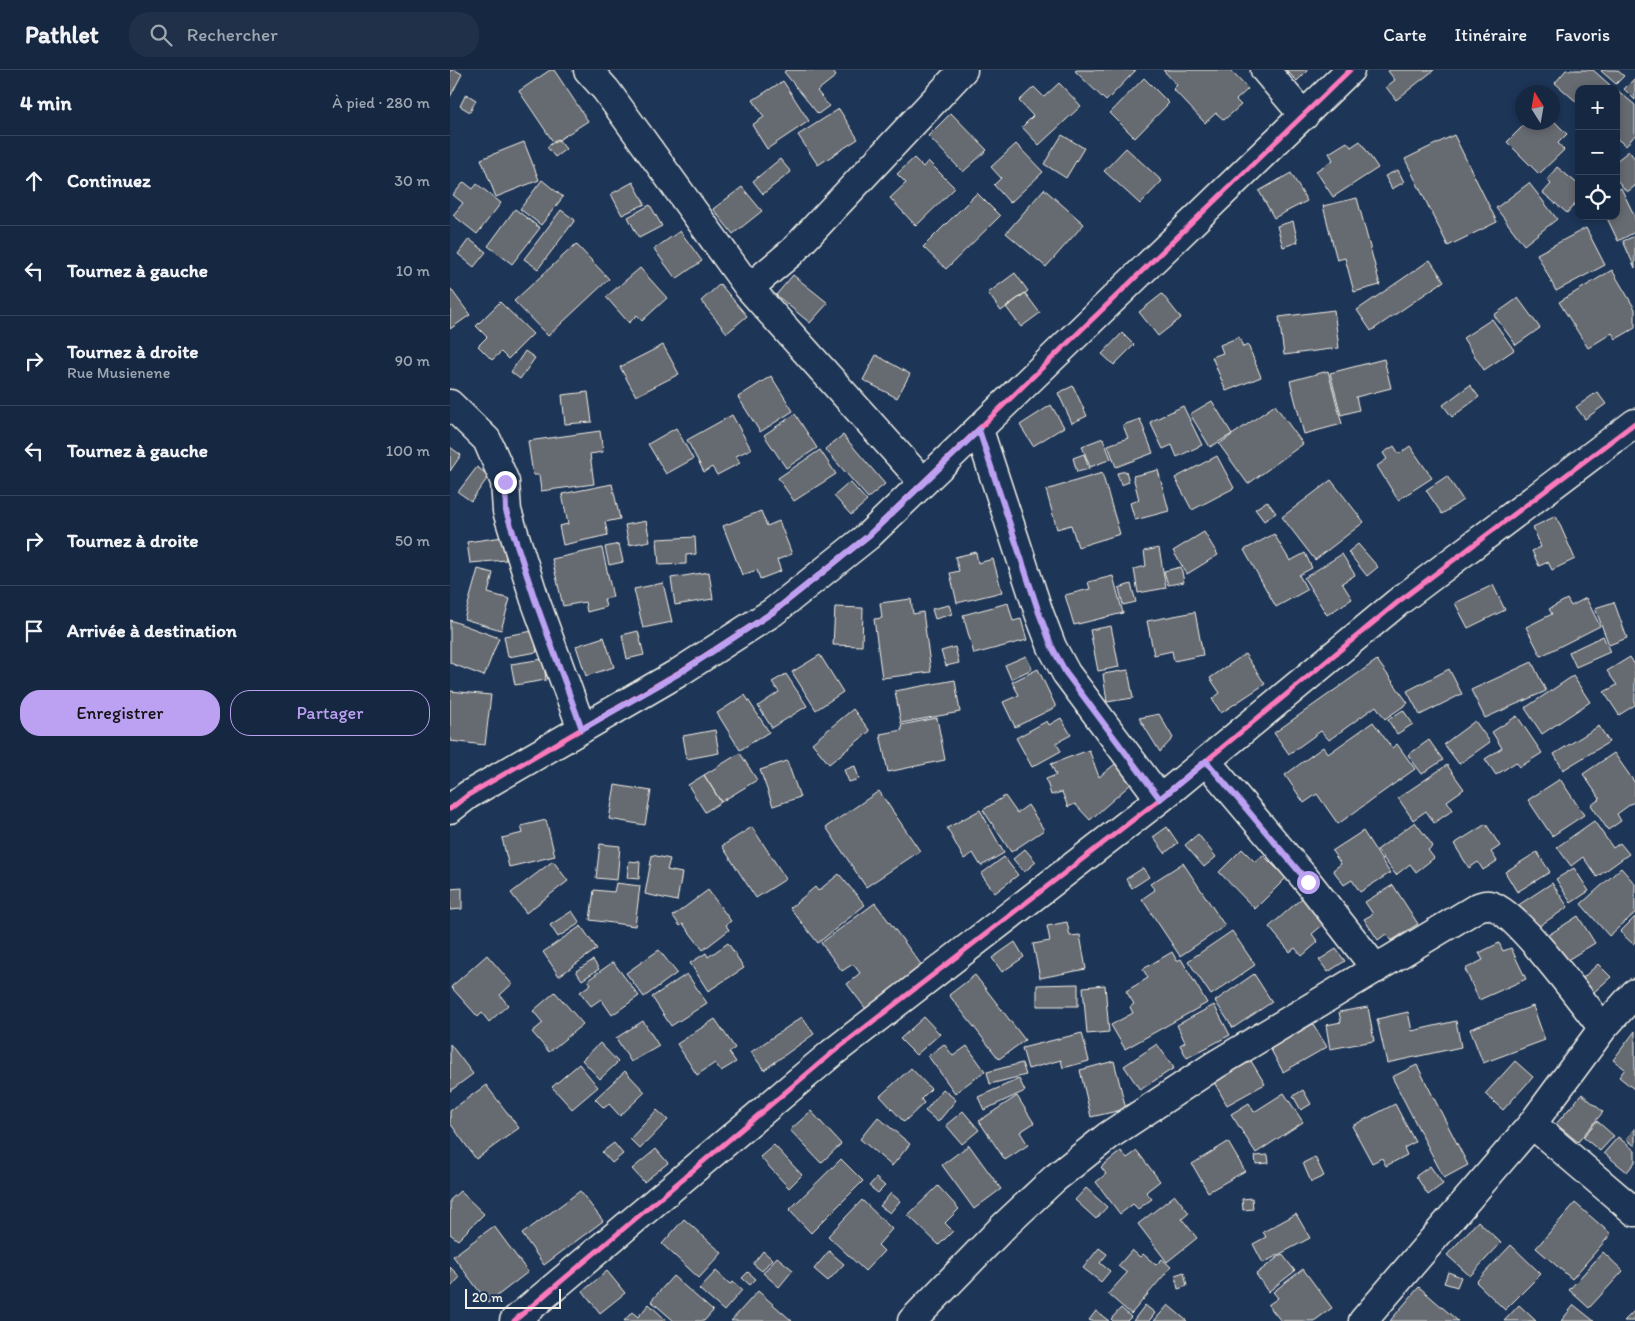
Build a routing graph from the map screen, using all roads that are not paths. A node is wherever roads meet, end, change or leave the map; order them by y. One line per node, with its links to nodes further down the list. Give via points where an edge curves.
1 (588, 70): 6 (street, via 606,90)
2 (963, 70): 6 (street, via 792,252)
3 (1265, 70): 5 (street)
4 (1350, 70): 5 (street)
5 (1304, 116): 9 (street)
6 (749, 288): 10 (street)
7 (450, 404): 11 (street, via 487,440 505,482 506,511)
8 (1635, 423): 12 (street, via 1398,602)
9 (979, 430): 10 (street); 14 (street, via 1052,647 1066,673)
10 (923, 482): 11 (street, via 868,536 773,612 678,674)
11 (582, 729): 13 (street)
12 (1206, 761): 14 (street); 15 (street)
13 (456, 795)
14 (1160, 799): 20 (street, via 832,1053)
15 (1376, 968): 17 (street, via 1488,905 1507,915 1526,932); 21 (street, via 1215,1065 1108,1136 1004,1226)
16 (1635, 993): 17 (street)
17 (1603, 1028): 18 (street)
18 (1532, 1124): 19 (street); 22 (street)
19 (1635, 1212)
20 (514, 1321)
21 (912, 1321)
22 (1363, 1321)

